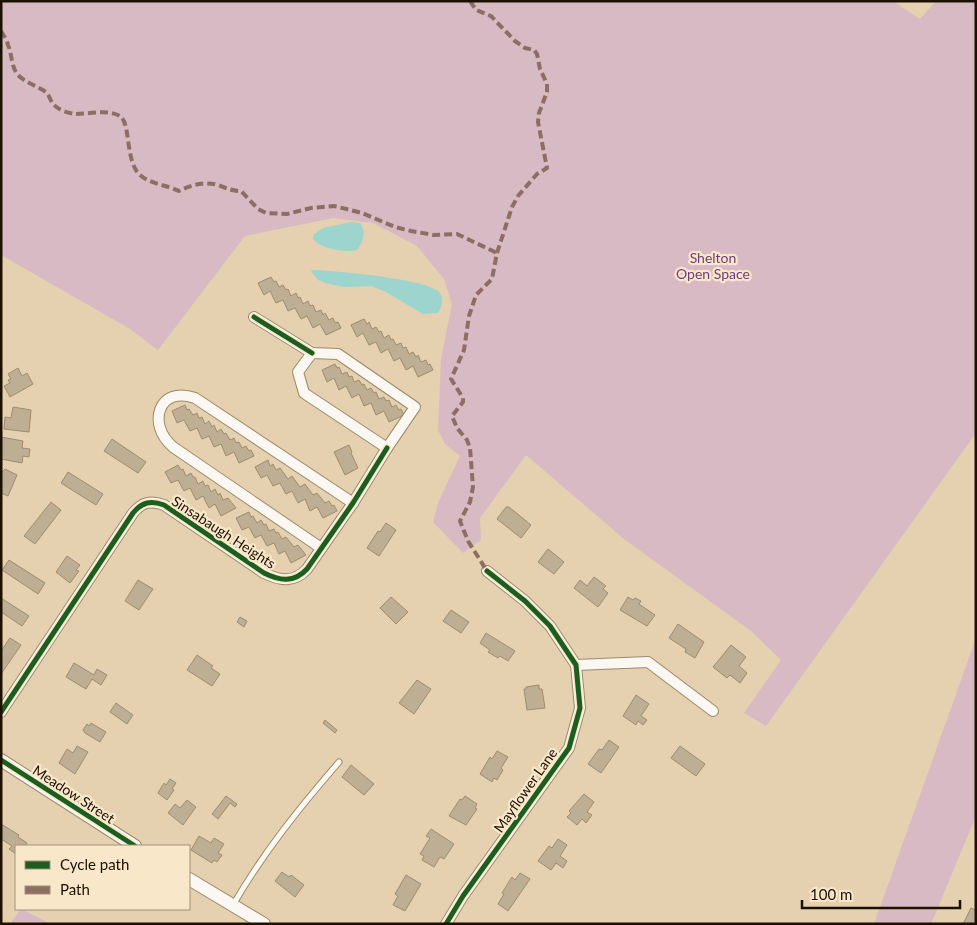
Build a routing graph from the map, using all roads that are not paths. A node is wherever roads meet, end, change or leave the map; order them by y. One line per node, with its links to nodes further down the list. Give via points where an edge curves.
1 (254, 318): 2 (street, Sinsabaugh Heights)
2 (312, 353): 3 (street, via 298,372 304,393); 3 (street, Sinsabaugh Heights, via 338,354 415,407)
3 (387, 448): 4 (street, Sinsabaugh Heights)
4 (353, 503): 5 (street, Sinsabaugh Heights); 5 (street, via 194,398 177,396 160,408 158,425 163,437 173,447)
5 (321, 548): 9 (street, Sinsabaugh Heights, via 301,575 290,580 277,579 164,505 144,503 133,513)
6 (487, 571): 7 (street, Mayflower Lane, via 526,601 550,626)
7 (576, 665): 8 (street, via 648,662); 16 (street, Mayflower Lane, via 580,708 568,748)
8 (713, 711)
9 (1, 712)
10 (1, 760): 12 (street, Meadow Street)
11 (338, 762): 14 (lane, via 256,866)
12 (133, 845)
13 (190, 880): 14 (street)
14 (232, 905): 15 (street)
15 (264, 924)
16 (446, 924)

